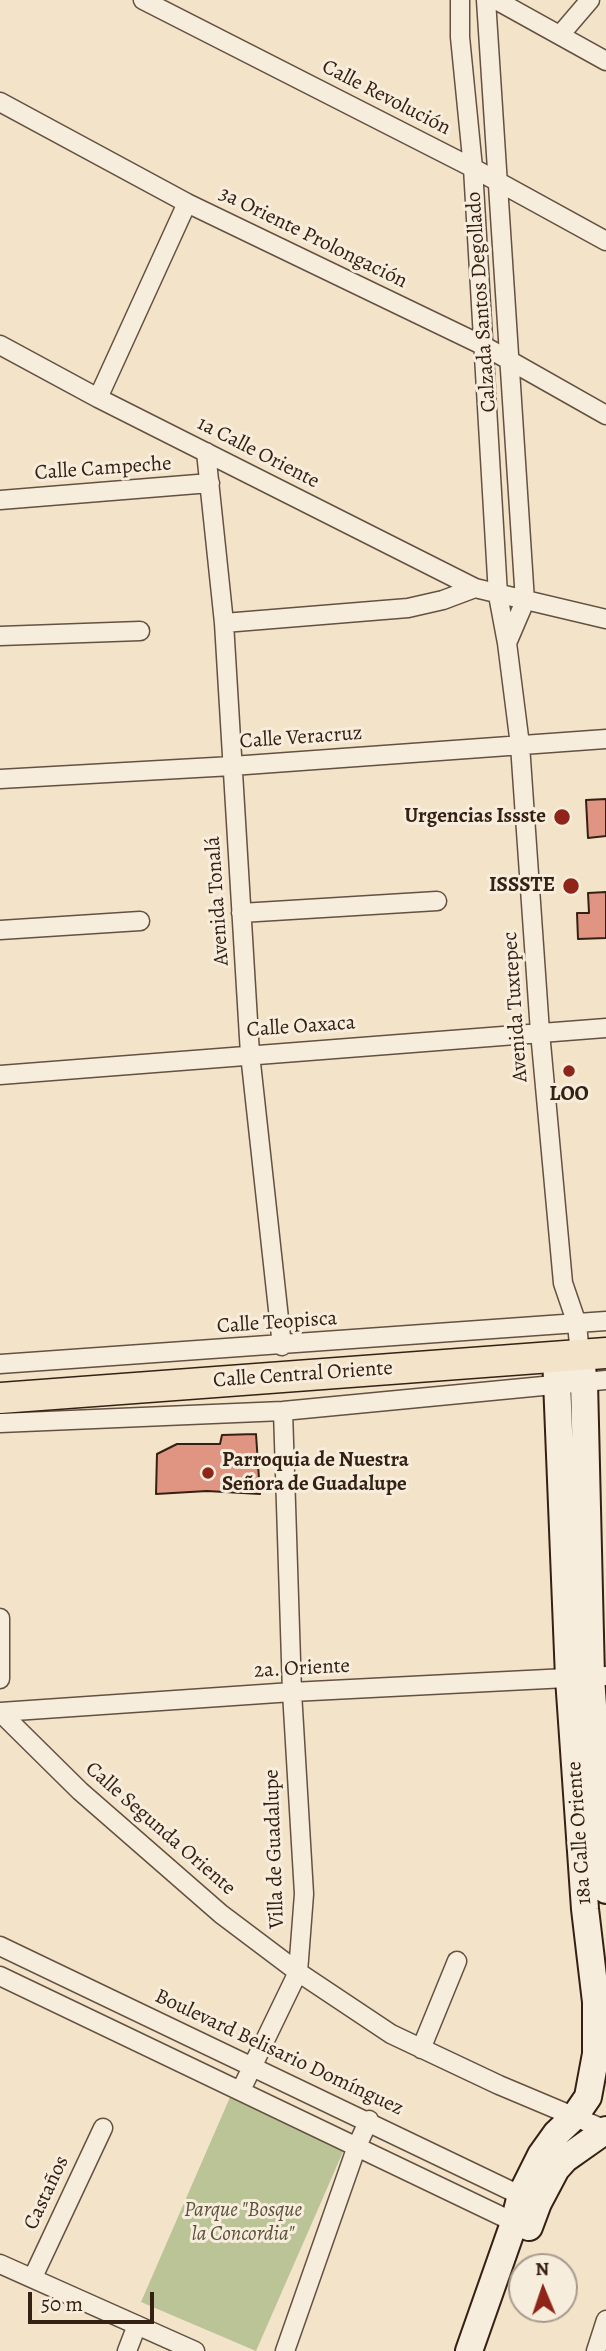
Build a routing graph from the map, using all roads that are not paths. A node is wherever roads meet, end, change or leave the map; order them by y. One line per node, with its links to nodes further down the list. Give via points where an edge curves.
1 (143, 0): 9 (street, Calle Revolución)
2 (460, 0): 9 (street, Calzada Santos Degollado)
3 (486, 0): 10 (street, Calzada Santos Degollado)
4 (496, 0): 6 (street)
5 (590, 0): 6 (street)
6 (560, 35): 7 (street)
7 (606, 61)
8 (0, 102): 11 (street, 3a Oriente Prolongación)
9 (473, 169): 10 (street, Calle Revolución); 14 (street, Calzada Santos Degollado)
10 (496, 182): 12 (street, Calle Revolución); 15 (street, Calzada Santos Degollado)
11 (187, 203): 14 (street, 3a Oriente Prolongación); 16 (street)
12 (606, 241)
13 (0, 345): 16 (street, 1a Calle Oriente)
14 (484, 346): 15 (street, 3a Oriente Prolongación); 22 (street, Calzada Santos Degollado)
15 (509, 360): 17 (street, 3a Oriente Prolongación); 23 (street, Calzada Santos Degollado)
16 (98, 398): 18 (street, 1a Calle Oriente)
17 (606, 415)
18 (206, 452): 19 (street, Avenida Tonalá); 21 (street, 1a Calle Oriente)
19 (210, 483): 20 (street, Calle Campeche); 25 (street, Avenida Tonalá)
20 (0, 500)
21 (475, 589): 22 (street, 1a Calle Oriente); 25 (street, via 408,608)
22 (498, 595): 23 (street, 1a Calle Oriente); 28 (street, Avenida Tuxtepec)
23 (525, 601): 24 (street, 1a Calle Oriente); 28 (street)
24 (606, 619)
25 (224, 623): 31 (street, Avenida Tonalá)
26 (140, 631): 27 (street)
27 (0, 636)
28 (507, 643): 30 (street, Avenida Tuxtepec)
29 (606, 739): 30 (street, Calle Veracruz)
30 (520, 745): 31 (street, Calle Veracruz); 38 (street, Avenida Tuxtepec)
31 (232, 766): 32 (street, Calle Veracruz); 34 (street, Avenida Tonalá)
32 (0, 779)
33 (437, 901): 34 (street)
34 (241, 913): 39 (street, Avenida Tonalá)
35 (140, 921): 36 (street)
36 (0, 930)
37 (606, 1028): 38 (street, Calle Oaxaca)
38 (540, 1032): 39 (street, Calle Oaxaca); 41 (street, Avenida Tuxtepec)
39 (250, 1054): 40 (street, Calle Oaxaca); 45 (street, Avenida Tonalá)
40 (0, 1074)
41 (564, 1283): 43 (street, Avenida Tuxtepec); 44 (street, Avenida Tuxtepec)
42 (606, 1321): 43 (street, Calle Teopisca)
43 (577, 1324): 44 (street, Calle Teopisca); 47 (street, 18a Calle Oriente)
44 (557, 1326): 45 (street, Calle Teopisca); 47 (street, 18a Calle Oriente)
45 (282, 1346): 46 (street, Calle Teopisca)
46 (0, 1364)
47 (582, 1368): 48 (main road, Calle Central Oriente); 49 (street); 52 (main road, 18a Calle Oriente)
48 (0, 1398)
49 (283, 1411): 50 (street); 54 (street, Villa de Guadalupe)
50 (0, 1423)
51 (0, 1618): 53 (street)
52 (589, 1677): 54 (street, 2a. Oriente); 56 (main road, 18a Calle Oriente); 65 (main road, 18a Calle Oriente, via 585,1909 596,2002 596,2054)
53 (0, 1679)
54 (292, 1692): 55 (street, 2a. Oriente); 59 (street, Villa de Guadalupe, via 304,1894)
55 (0, 1712): 59 (street, Calle Segunda Oriente, via 80,1791 221,1914)
56 (606, 1890)
57 (0, 1946): 62 (street, Boulevard Belisario Domínguez)
58 (457, 1961): 61 (street)
59 (298, 1972): 61 (street); 62 (street)
60 (0, 1976): 64 (street)
61 (421, 2049): 65 (street, via 499,2085)
62 (253, 2065): 64 (street); 66 (street, Boulevard Belisario Domínguez)
63 (606, 2070): 65 (main road)
64 (241, 2090): 69 (street)
65 (582, 2107): 68 (street); 70 (main road, via 541,2155)
66 (369, 2120): 69 (street); 70 (street, Boulevard Belisario Domínguez)
67 (103, 2128): 73 (street, Castaños)
68 (606, 2130): 70 (main road, via 565,2159)
69 (357, 2146): 71 (street); 78 (street)
70 (529, 2199): 71 (main road)
71 (521, 2226): 79 (main road); 80 (main road)
72 (0, 2264): 73 (street)
73 (33, 2277): 75 (street)
74 (606, 2320): 81 (street)
75 (137, 2325): 76 (street); 77 (street)
76 (127, 2351)
77 (195, 2351)
78 (285, 2351)
79 (469, 2351)
80 (487, 2351)
81 (596, 2351)

